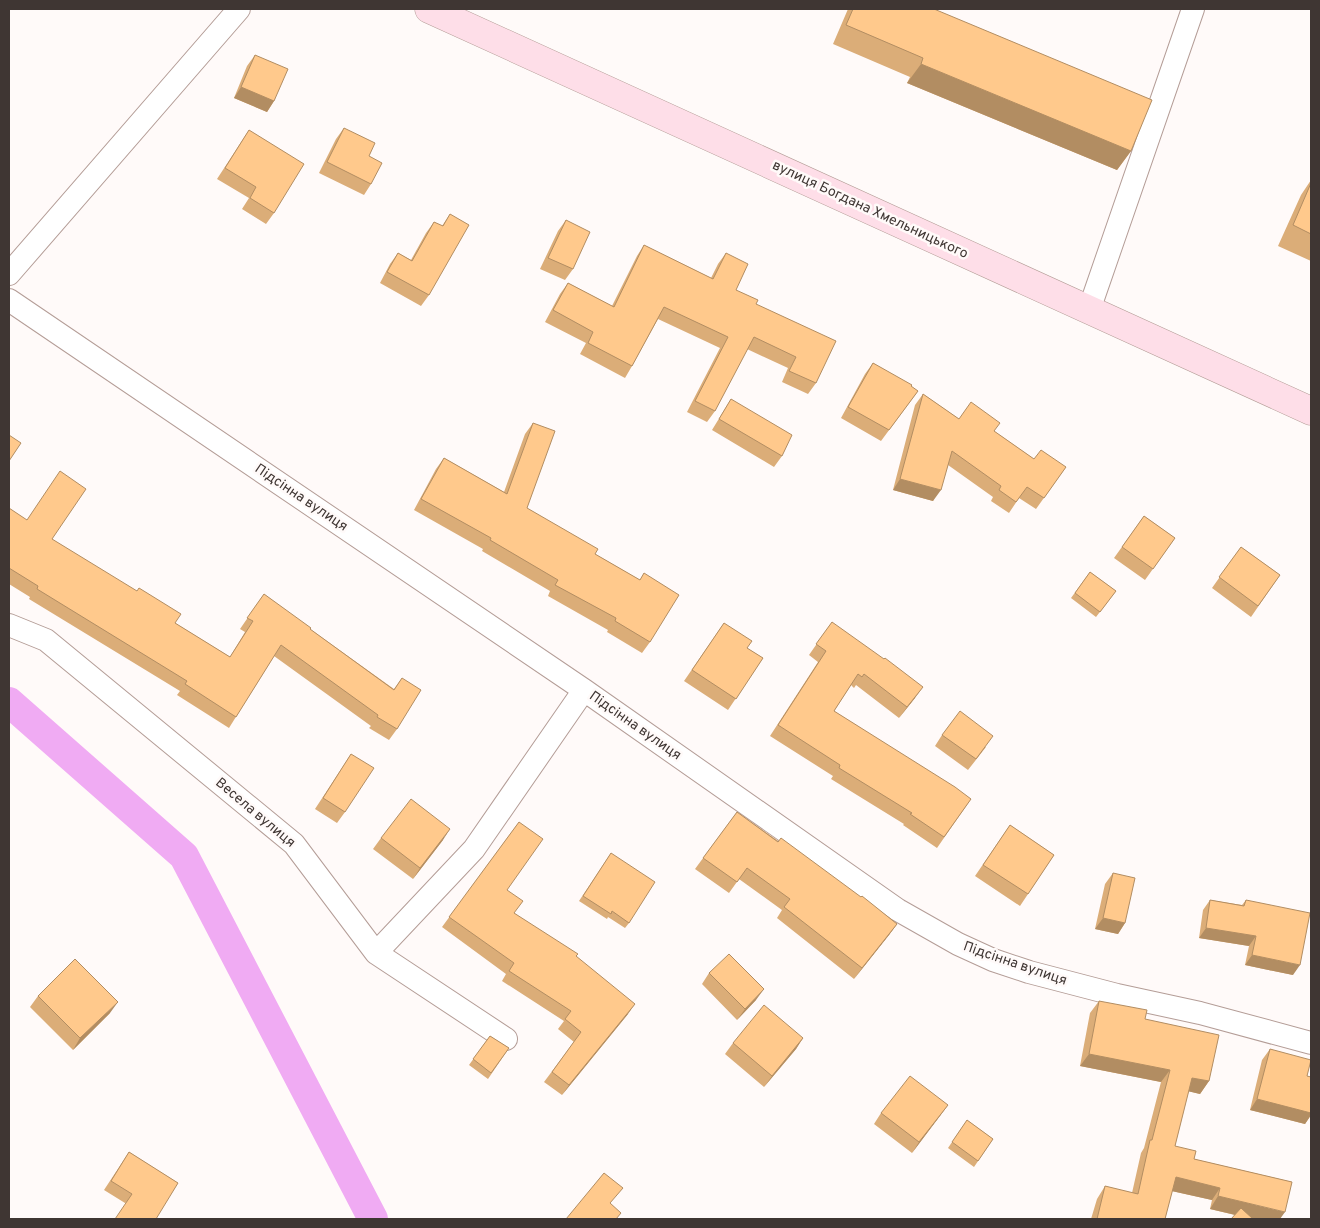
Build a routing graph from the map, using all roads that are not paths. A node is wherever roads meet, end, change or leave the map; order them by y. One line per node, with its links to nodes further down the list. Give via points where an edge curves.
1 (238, 9): 4 (street)
2 (429, 9): 6 (main road, вулиця Богдана Хмельницького)
3 (1193, 9): 6 (street)
4 (9, 274)
5 (9, 300): 9 (street, Підсінна вулиця)
6 (1089, 310): 7 (main road, вулиця Богдана Хмельницького)
7 (1311, 411)
8 (9, 625): 10 (street, Весела вулиця, via 46,640 294,844)
9 (584, 690): 10 (street, via 474,848); 12 (street, Підсінна вулиця, via 898,910 958,944 993,960 1038,974)
10 (376, 953): 11 (street, Весела вулиця)
11 (506, 1039)
12 (1311, 1043)

